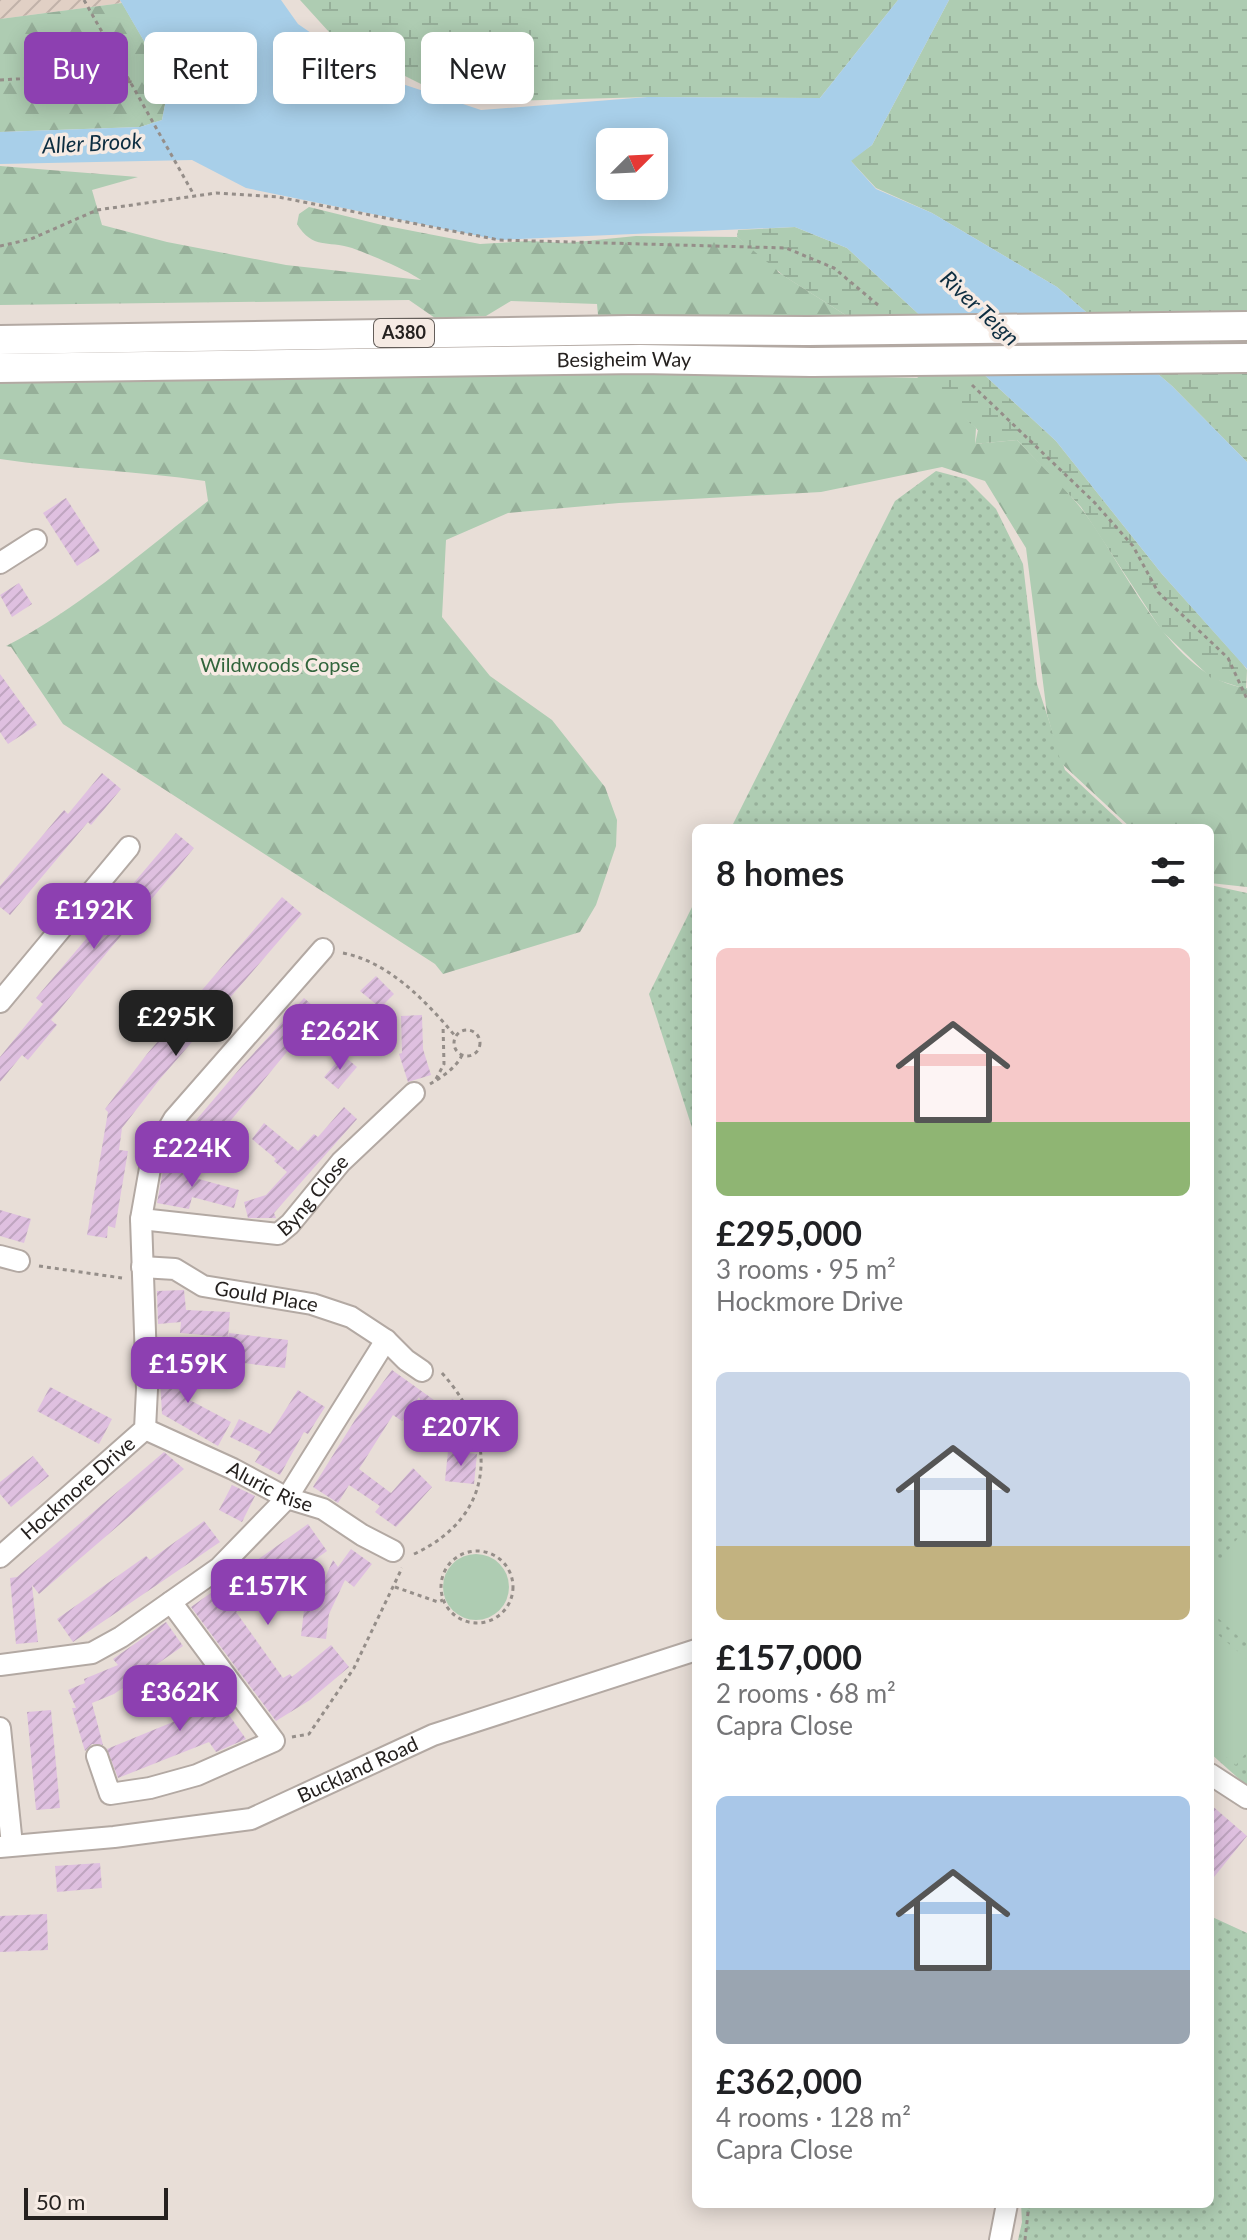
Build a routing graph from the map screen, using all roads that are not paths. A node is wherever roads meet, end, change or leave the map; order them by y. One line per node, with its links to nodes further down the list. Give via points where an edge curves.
1 (1247, 326): 2 (highway, Besigheim Way / A380, bridge)
2 (0, 340)
3 (1247, 358): 4 (highway, Besigheim Way / A380, bridge)
4 (0, 368)
5 (36, 540): 6 (street)
6 (0, 563)
7 (129, 847): 9 (street)
8 (323, 949): 11 (street, Hockmore Drive, via 174,1119 152,1157)
9 (0, 1002)
10 (414, 1093): 11 (street, Byng Close, via 341,1162 278,1234)
11 (141, 1219): 12 (street, Hockmore Drive)
12 (142, 1273): 13 (street, Gould Place, via 175,1269 203,1286 312,1304 351,1317); 15 (street, Hockmore Drive)
13 (386, 1340): 14 (street, Gould Place); 16 (street)
14 (422, 1371)
15 (145, 1429): 16 (street, Aluric Rise); 18 (street, Hockmore Drive)
16 (287, 1498): 17 (street, Aluric Rise, via 323,1509); 19 (street, via 219,1568)
17 (393, 1551)
18 (0, 1557)
19 (171, 1602): 21 (street, via 92,1653); 23 (street, via 274,1741 197,1775 110,1794)
20 (692, 1651): 26 (street, Buckland Road, via 433,1735 251,1819)
21 (0, 1665)
22 (0, 1728): 26 (street)
23 (97, 1756)
24 (1214, 1777): 25 (street)
25 (1247, 1798)
26 (6, 1846)
27 (1006, 2208): 28 (street)
28 (1000, 2240)

